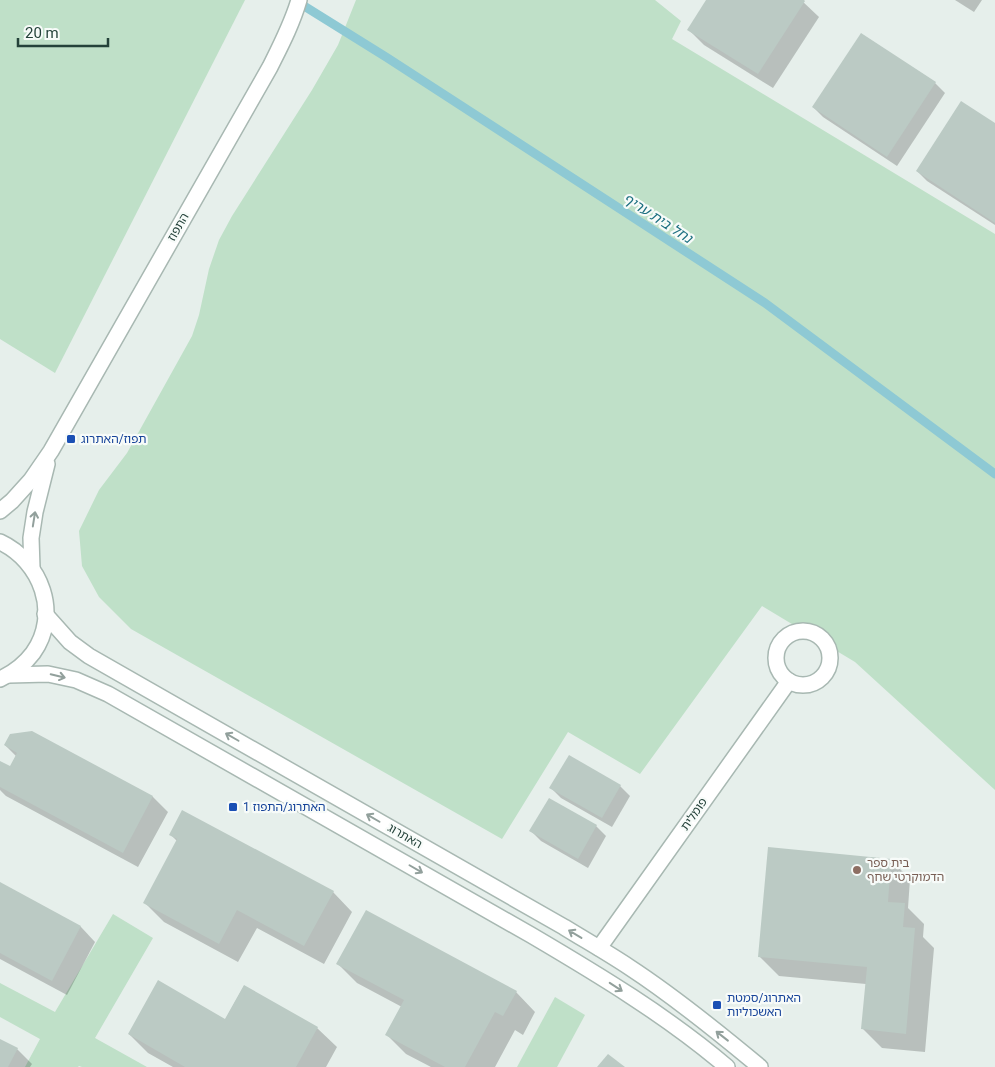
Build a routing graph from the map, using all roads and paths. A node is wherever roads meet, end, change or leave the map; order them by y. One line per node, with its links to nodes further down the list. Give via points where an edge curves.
1 (299, 0): 2 (street, התפוז, via 284,40)
2 (51, 451): 3 (street, התפוז, via 31,480); 5 (street, התפוז, one-way to 2, via 34,512)
3 (0, 511)
4 (0, 542): 5 (street, via 22,555)
5 (32, 568): 6 (street, via 42,586)
6 (45, 614): 7 (street, via 40,641 34,651 28,660); 9 (street, האתרוג, one-way to 6, via 90,656 70,642)
7 (5, 677): 10 (street, האתרוג, one-way to 10, via 48,674 76,680 108,694 598,974)
8 (789, 680): 9 (street, פומלית)
9 (599, 948): 11 (street, האתרוג, one-way to 9, via 683,1005)
10 (727, 1067)
11 (760, 1067)

